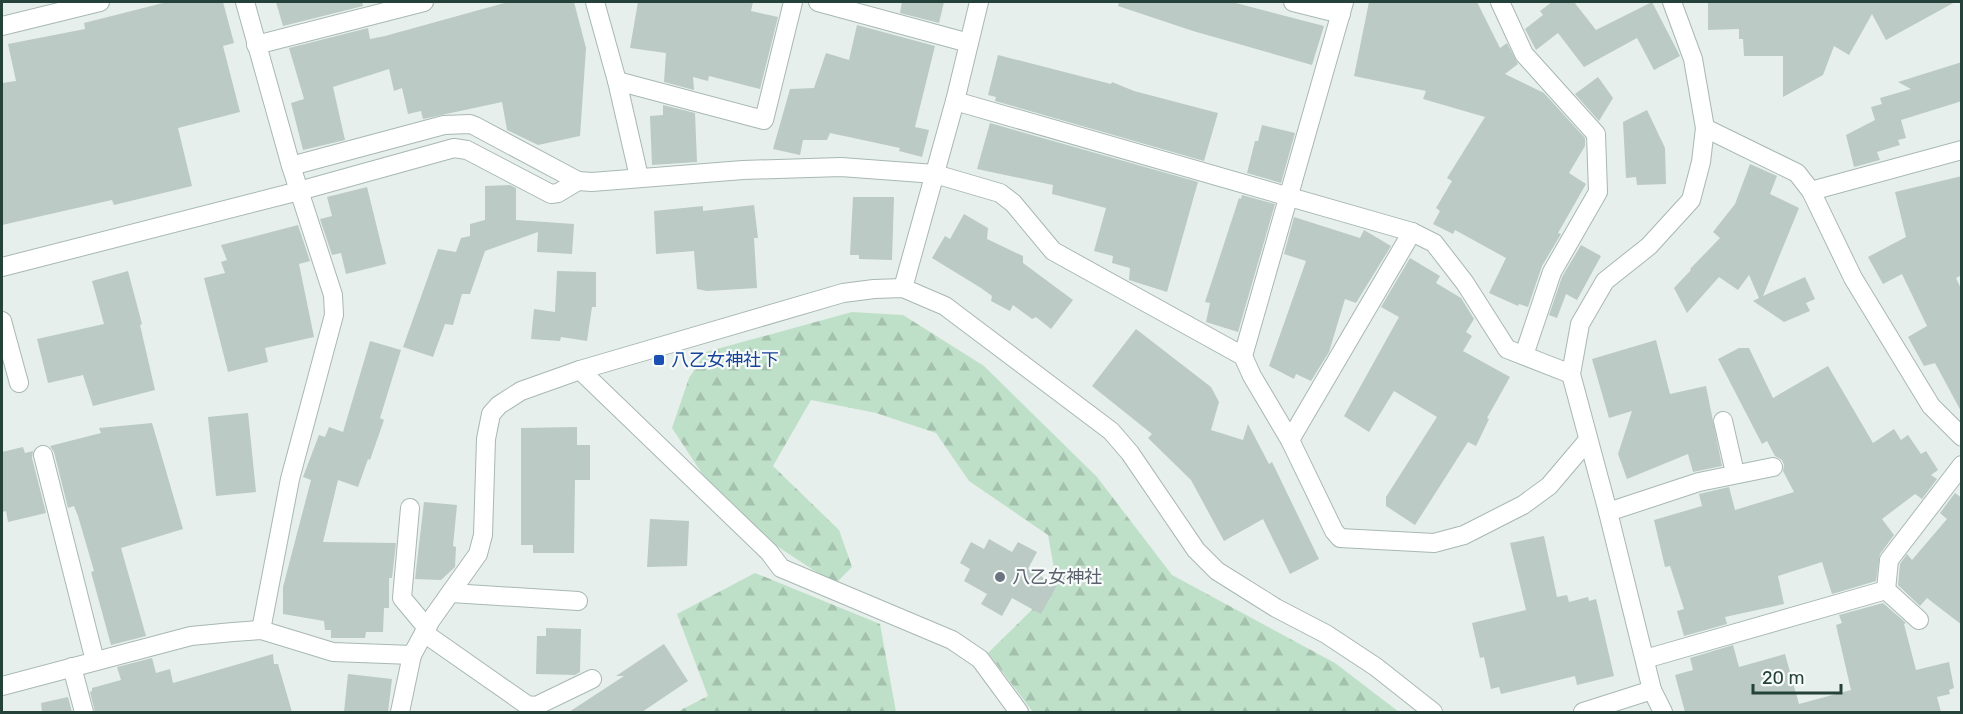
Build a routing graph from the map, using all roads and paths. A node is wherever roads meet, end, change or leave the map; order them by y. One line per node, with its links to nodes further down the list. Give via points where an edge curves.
1 (100, 2): 12 (street)
2 (245, 2): 14 (street)
3 (424, 2): 14 (street)
4 (595, 2): 15 (street)
5 (794, 2): 15 (street, via 764,120)
6 (818, 2): 13 (street)
7 (979, 2): 13 (street)
8 (1293, 2): 11 (street)
9 (1500, 2): 30 (street, via 1524,54 1596,134 1598,192 1552,272)
10 (1672, 2): 17 (street, via 1693,59)
11 (1342, 8): 25 (street)
12 (2, 26)
13 (969, 43): 16 (street)
14 (256, 45): 19 (street)
15 (617, 81): 21 (street)
16 (955, 101): 20 (street); 25 (street)
17 (1705, 128): 24 (street, via 1797,172); 33 (street, via 1691,200 1649,246 1605,280 1580,324)
18 (1962, 150): 24 (street)
19 (291, 166): 22 (street, via 444,125 470,124); 23 (street)
20 (935, 174): 21 (street, via 841,167); 28 (street); 31 (street, via 1000,193 1053,251)
21 (639, 177): 22 (street)
22 (578, 181): 23 (street, via 551,194 467,150 454,148)
23 (299, 191): 27 (street); 49 (street, via 333,295 334,315 290,479)
24 (1811, 191): 36 (street, via 1853,278 1931,406)
25 (1290, 197): 26 (street); 31 (street)
26 (1412, 232): 30 (street, via 1434,243 1507,349); 37 (street)
27 (2, 267)
28 (903, 288): 32 (street, via 843,293); 61 (street, via 945,306 1111,431 1131,453 1196,550 1218,571 1326,634)
29 (2, 321): 34 (street)
30 (1524, 355): 33 (street)
31 (1243, 356): 37 (street)
32 (580, 370): 46 (street, via 521,391 491,414 486,439 483,535 477,554); 60 (street, via 781,568 952,640 980,659)
33 (1571, 374): 38 (street)
34 (19, 383)
35 (1723, 421): 42 (street)
36 (1962, 437)
37 (1290, 440): 38 (street, via 1340,538 1434,543 1464,535 1523,505 1549,486)
38 (1588, 440): 44 (street)
39 (43, 455): 53 (street)
40 (1962, 465): 45 (street, via 1889,560)
41 (1773, 467): 42 (street)
42 (1735, 473): 44 (street)
43 (410, 508): 50 (street, via 402,598)
44 (1608, 512): 52 (street)
45 (1886, 590): 48 (street); 52 (street)
46 (451, 593): 47 (street); 50 (street)
47 (578, 601)
48 (1919, 620)
49 (261, 630): 51 (street, via 333,652); 53 (street, via 191,636)
50 (426, 630): 51 (street); 55 (street, via 527,705 536,706)
51 (412, 655): 59 (street)
52 (1645, 659): 57 (street)
53 (95, 661): 54 (street)
54 (72, 667): 56 (street); 58 (street)
55 (592, 679)
56 (2, 686)
57 (1652, 690): 62 (street); 63 (street)
58 (84, 712)
59 (400, 712)
60 (1019, 712)
61 (1433, 712)
62 (1583, 712)
63 (1663, 712)

